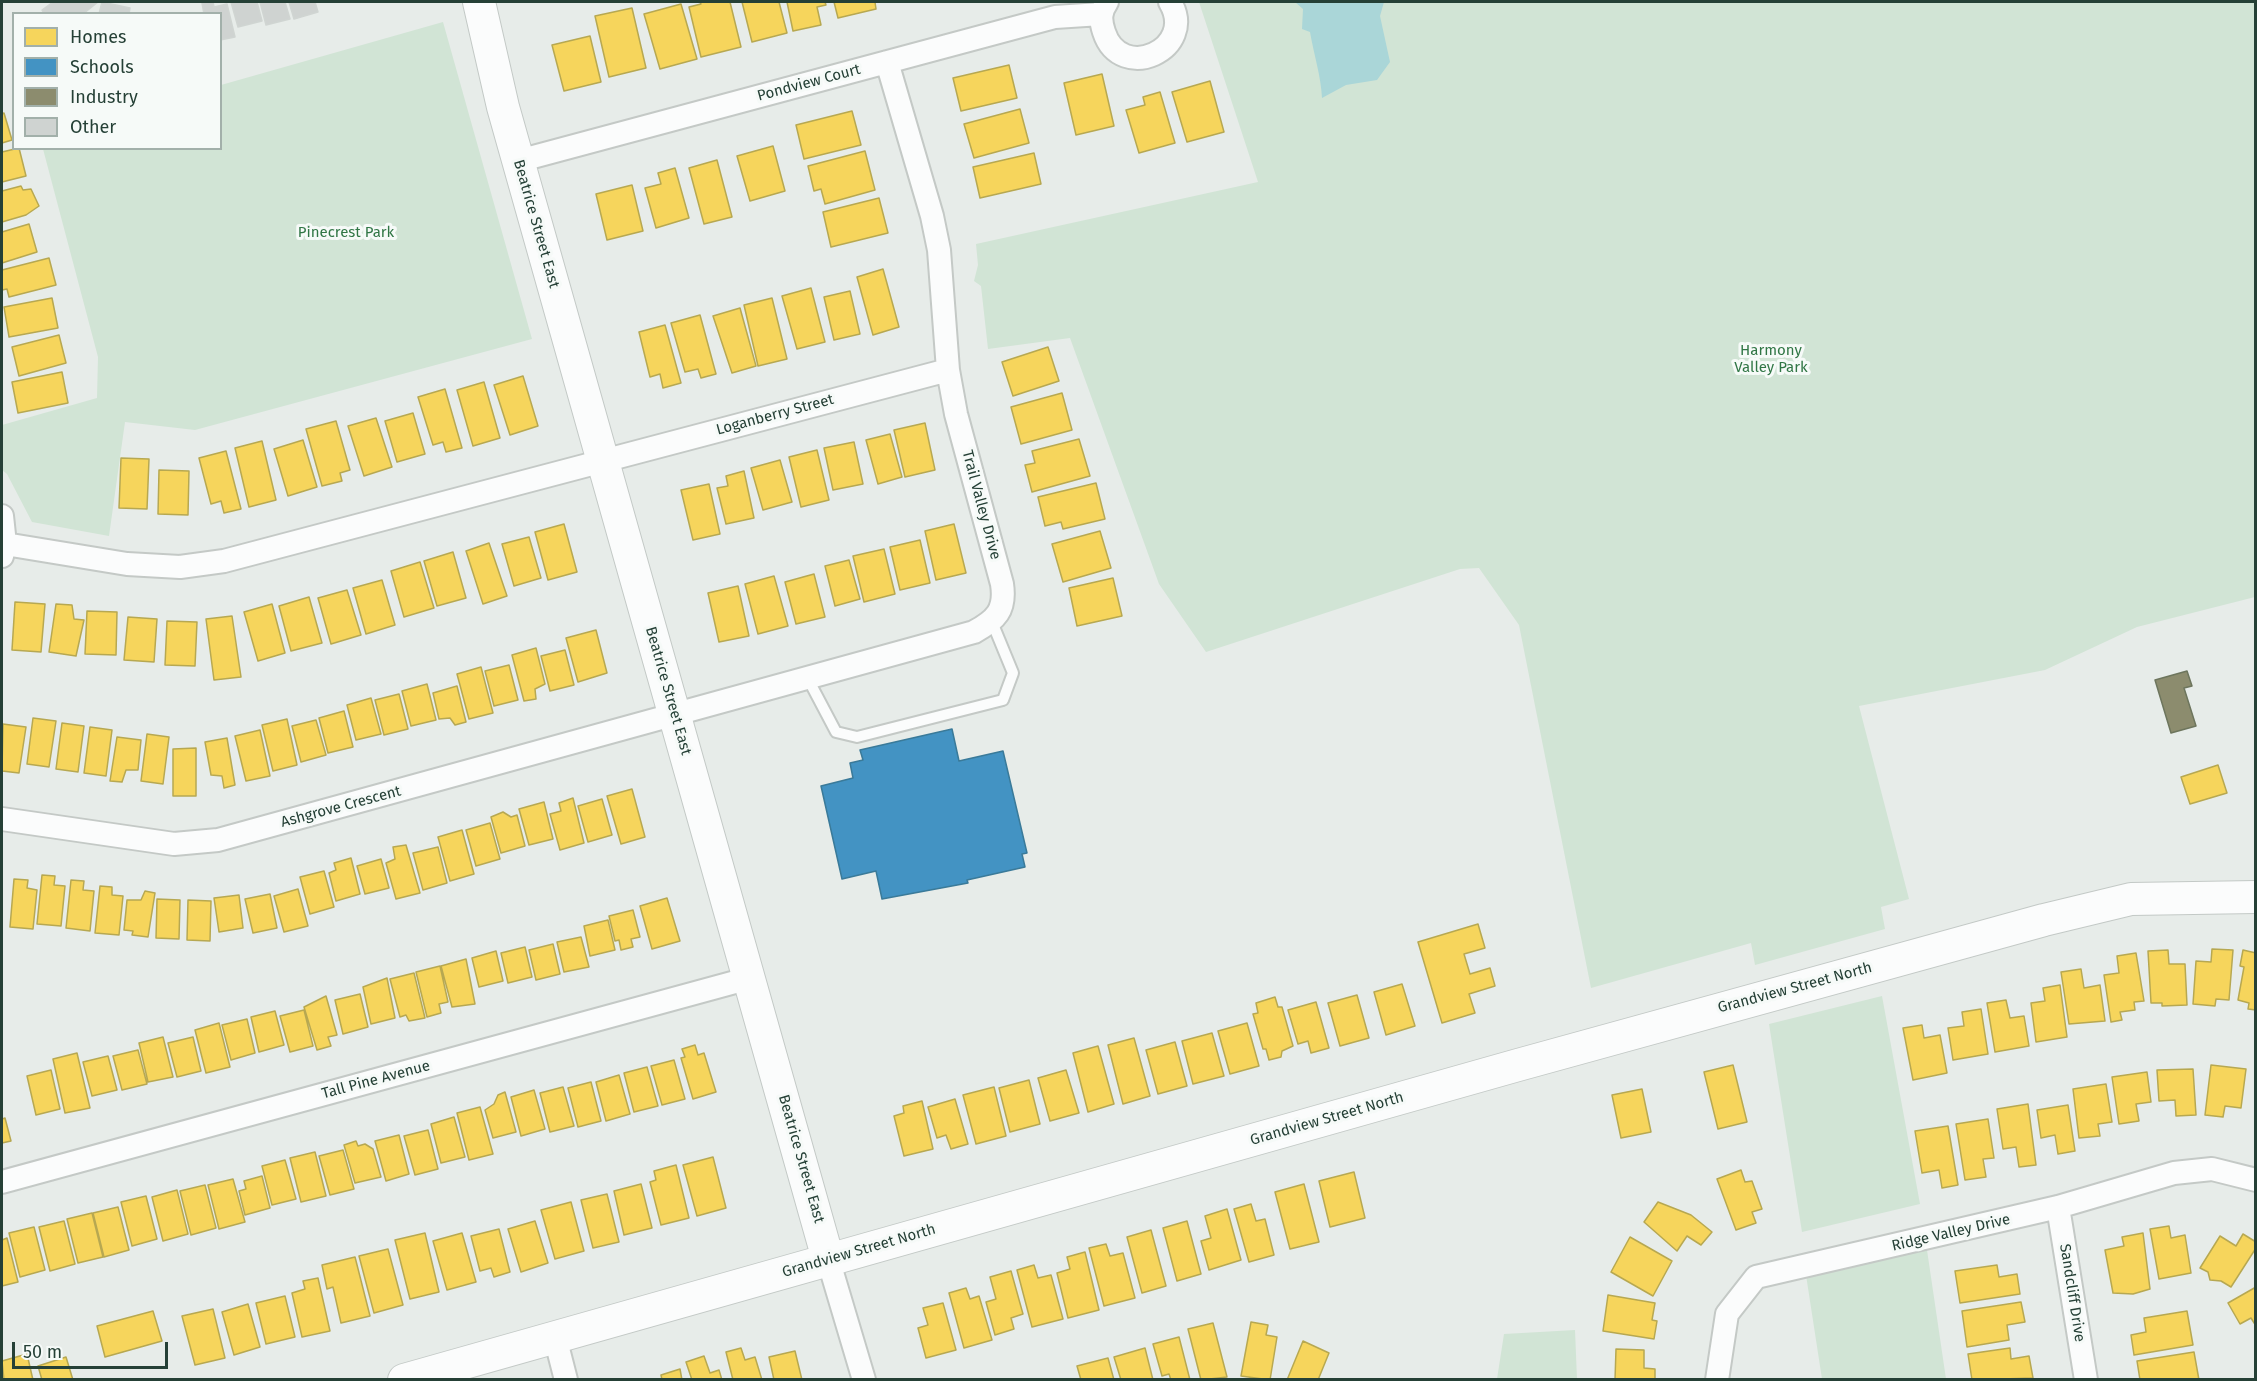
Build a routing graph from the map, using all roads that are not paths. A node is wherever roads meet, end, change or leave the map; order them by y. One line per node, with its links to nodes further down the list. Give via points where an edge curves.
1 (479, 2): 5 (street, Beatrice Street East)
2 (1170, 2): 3 (street, Pondview Court, via 1176,27 1162,51 1149,57 1136,58 1115,50 1107,40)
3 (1104, 8): 4 (street, Pondview Court, via 1055,17)
4 (887, 62): 5 (street, Pondview Court); 6 (street, Trail Valley Drive, via 939,250)
5 (518, 161): 7 (street, Beatrice Street East)
6 (948, 370): 7 (street, Loganberry Street); 10 (street, Trail Valley Drive, via 956,414 1002,584 1001,611)
7 (603, 459): 9 (street, via 277,548 180,567); 12 (street, Beatrice Street East)
8 (2, 516): 9 (street)
9 (3, 550)
10 (992, 622): 11 (street, via 974,632); 11 (lane, via 1013,673 1003,700 857,737 836,732)
11 (807, 676): 12 (street)
12 (674, 713): 13 (street, Ashgrove Crescent, via 207,843 163,843); 15 (street, Beatrice Street East)
13 (2, 819)
14 (2256, 897): 19 (street, Grandview Street North, via 2131,899 2044,920)
15 (750, 978): 17 (street, Tall Pine Avenue); 19 (street, Beatrice Street East)
16 (2256, 1180): 18 (street, Ridge Valley Drive, via 2212,1169 2174,1173)
17 (2, 1182)
18 (2058, 1207): 24 (street, Ridge Valley Drive, via 1756,1277 1727,1314); 25 (street, Sandcliff Drive)
19 (828, 1260): 20 (street, Grandview Street North); 23 (street, Beatrice Street East)
20 (555, 1337): 21 (street, Grandview Street North); 22 (street)
21 (404, 1380)
22 (566, 1380)
23 (864, 1380)
24 (1717, 1380)
25 (2086, 1380)

